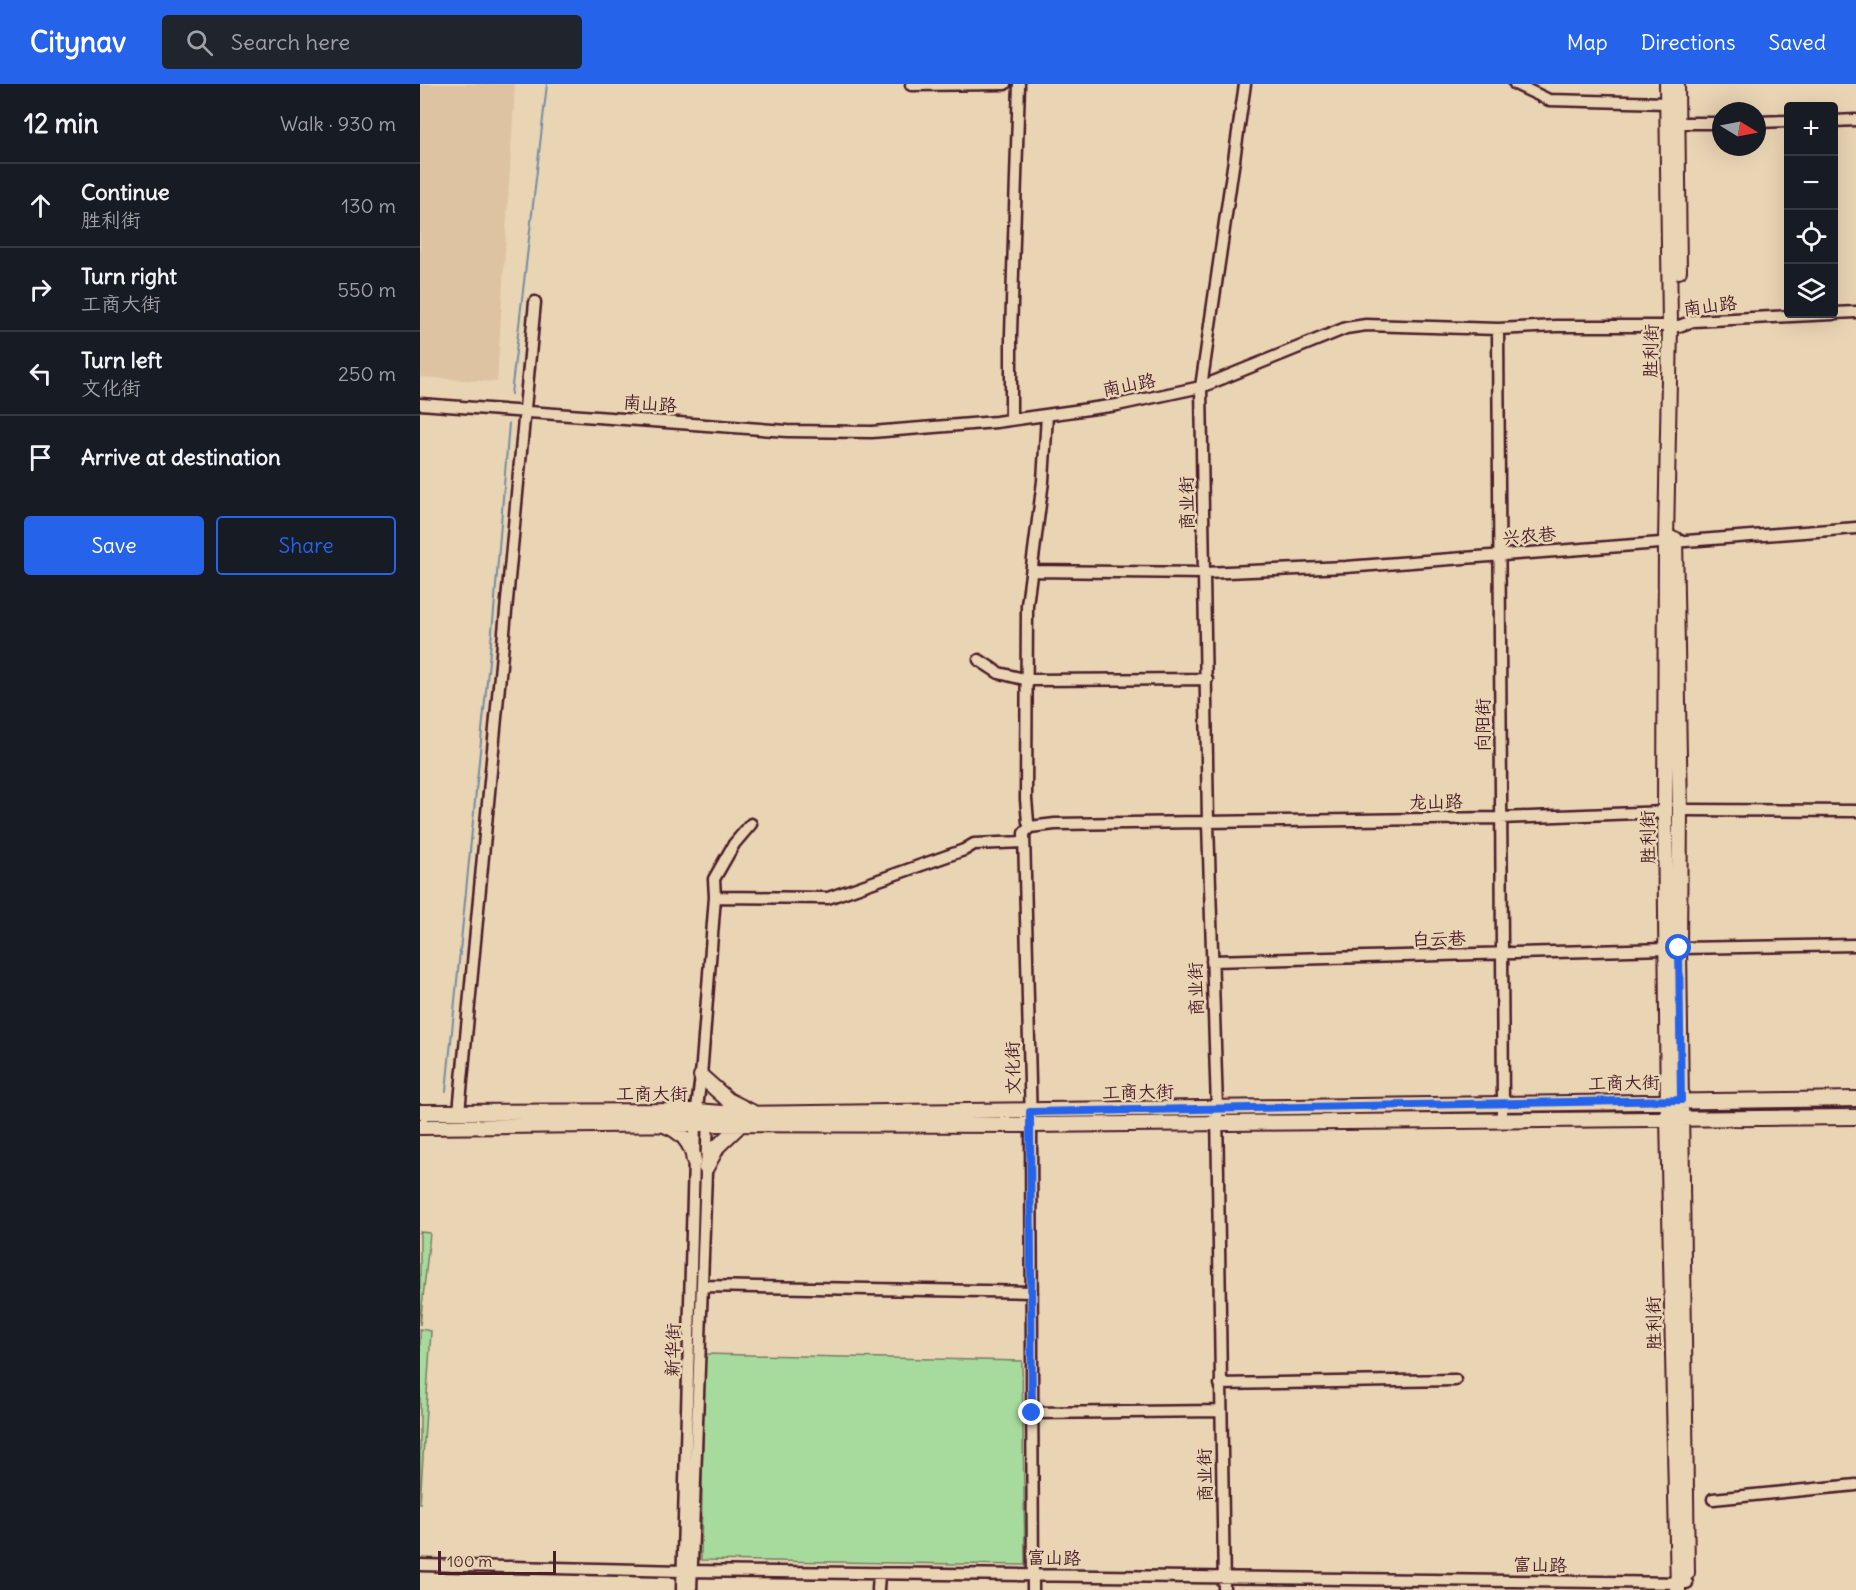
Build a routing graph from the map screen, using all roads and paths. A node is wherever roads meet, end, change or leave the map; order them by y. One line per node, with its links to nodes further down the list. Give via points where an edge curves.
1 (1005, 84): 7 (street)
2 (1019, 84): 25 (street)
3 (1245, 84): 21 (street, 商业街)
4 (1515, 84): 8 (street, via 1549,100)
5 (1667, 84): 8 (main road, 胜利街)
6 (1677, 84): 13 (main road, 胜利街)
7 (915, 85)
8 (1667, 103): 19 (main road, 胜利街)
9 (1856, 120): 10 (street)
10 (1838, 121)
11 (1766, 122): 12 (street)
12 (1784, 122)
13 (1677, 123): 14 (street); 19 (main road, 胜利街)
14 (1712, 123)
15 (535, 302): 23 (street)
16 (1856, 312): 17 (street, 南山路)
17 (1838, 314)
18 (1784, 316): 19 (street, 南山路, via 1693,321)
19 (1675, 326): 20 (street, 南山路); 27 (main road, 胜利街)
20 (1498, 329): 21 (street, 南山路, via 1366,325 1346,328); 28 (street, 向阳街)
21 (1202, 387): 24 (street, 南山路); 30 (street, 商业街)
22 (420, 404): 23 (street, 南山路)
23 (524, 411): 25 (street, 南山路, via 797,431 872,432); 52 (street)
24 (1047, 415): 25 (street, 南山路); 29 (street, 文化街)
25 (1011, 420)
26 (1856, 528): 27 (street, 兴农巷)
27 (1670, 541): 28 (street, 兴农巷); 34 (main road, 胜利街); 36 (main road, 胜利街)
28 (1499, 555): 30 (street, 兴农巷); 37 (street, 向阳街)
29 (1032, 572): 30 (street, 兴农巷); 33 (street, 文化街)
30 (1205, 573): 32 (street, 商业街)
31 (979, 660): 33 (street, via 999,673)
32 (1207, 679): 33 (street); 38 (street, 商业街)
33 (1028, 680): 40 (street, 文化街)
34 (1680, 810): 35 (street); 43 (main road, 胜利街)
35 (1856, 811)
36 (1665, 812): 37 (street, 龙山路); 43 (main road, 胜利街)
37 (1500, 818): 38 (street, 龙山路); 44 (street, 向阳街)
38 (1208, 823): 40 (street, 龙山路, via 1055,824); 45 (street, 商业街)
39 (750, 824): 41 (street, 新华街, via 714,879)
40 (1026, 834): 41 (street, 龙山路, via 974,844 828,898); 56 (street, 文化街)
41 (715, 897): 46 (street, 新华街)
42 (1856, 945): 43 (street, 白云巷)
43 (1673, 949): 44 (street, 白云巷); 48 (main road, 胜利街)
44 (1501, 954): 45 (street, 白云巷); 49 (street, 向阳街)
45 (1212, 961): 50 (street, 商业街)
46 (701, 1076): 53 (main road, via 728,1100); 55 (street, 新华街)
47 (1856, 1099): 48 (main road, 工商大街)
48 (1675, 1100): 49 (main road, 工商大街); 57 (main road, 胜利街)
49 (1503, 1103): 50 (main road, 工商大街); 58 (street, 向阳街)
50 (1217, 1108): 56 (main road, 工商大街); 59 (street, 商业街)
51 (420, 1112): 52 (main road, 工商大街)
52 (459, 1112): 55 (main road, 工商大街)
53 (756, 1114): 55 (main road, 工商大街); 56 (main road, 工商大街)
54 (1856, 1117): 57 (main road, 工商大街)
55 (702, 1118): 60 (main road, 工商大街); 61 (main road, 工商大街); 63 (street, 新华街)
56 (1030, 1119): 59 (main road, 工商大街); 61 (main road, 工商大街); 65 (street, 文化街)
57 (1674, 1119): 58 (main road, 工商大街); 78 (main road, 胜利街)
58 (1501, 1121): 59 (main road, 工商大街)
59 (1217, 1123): 67 (street, 商业街)
60 (659, 1124): 62 (main road, 工商大街); 63 (main road, via 671,1127 686,1139)
61 (740, 1125): 63 (main road)
62 (420, 1127)
63 (700, 1165): 64 (street, 新华街); 73 (street, 新华街)
64 (702, 1286): 65 (street); 73 (street, 新华街)
65 (1032, 1292): 69 (street, 文化街)
66 (1455, 1380): 67 (street)
67 (1220, 1384): 68 (street, 商业街)
68 (1220, 1411): 69 (street); 76 (street, 商业街)
69 (1032, 1413): 75 (street, 文化街)
70 (1856, 1485): 71 (street)
71 (1713, 1499)
72 (420, 1565): 73 (street, 富山路)
73 (687, 1571): 74 (street, 富山路); 79 (street, 新华街); 80 (street, 新华街)
74 (879, 1573): 75 (street, 富山路); 81 (street)
75 (1033, 1574): 76 (street, 富山路); 82 (street, 文化街)
76 (1223, 1578): 77 (street, 富山路); 83 (street, 商业街)
77 (1509, 1586): 78 (street, 富山路)
78 (1682, 1587)
79 (682, 1590)
80 (691, 1590)
81 (878, 1590)
82 (1033, 1590)
83 (1224, 1590)

